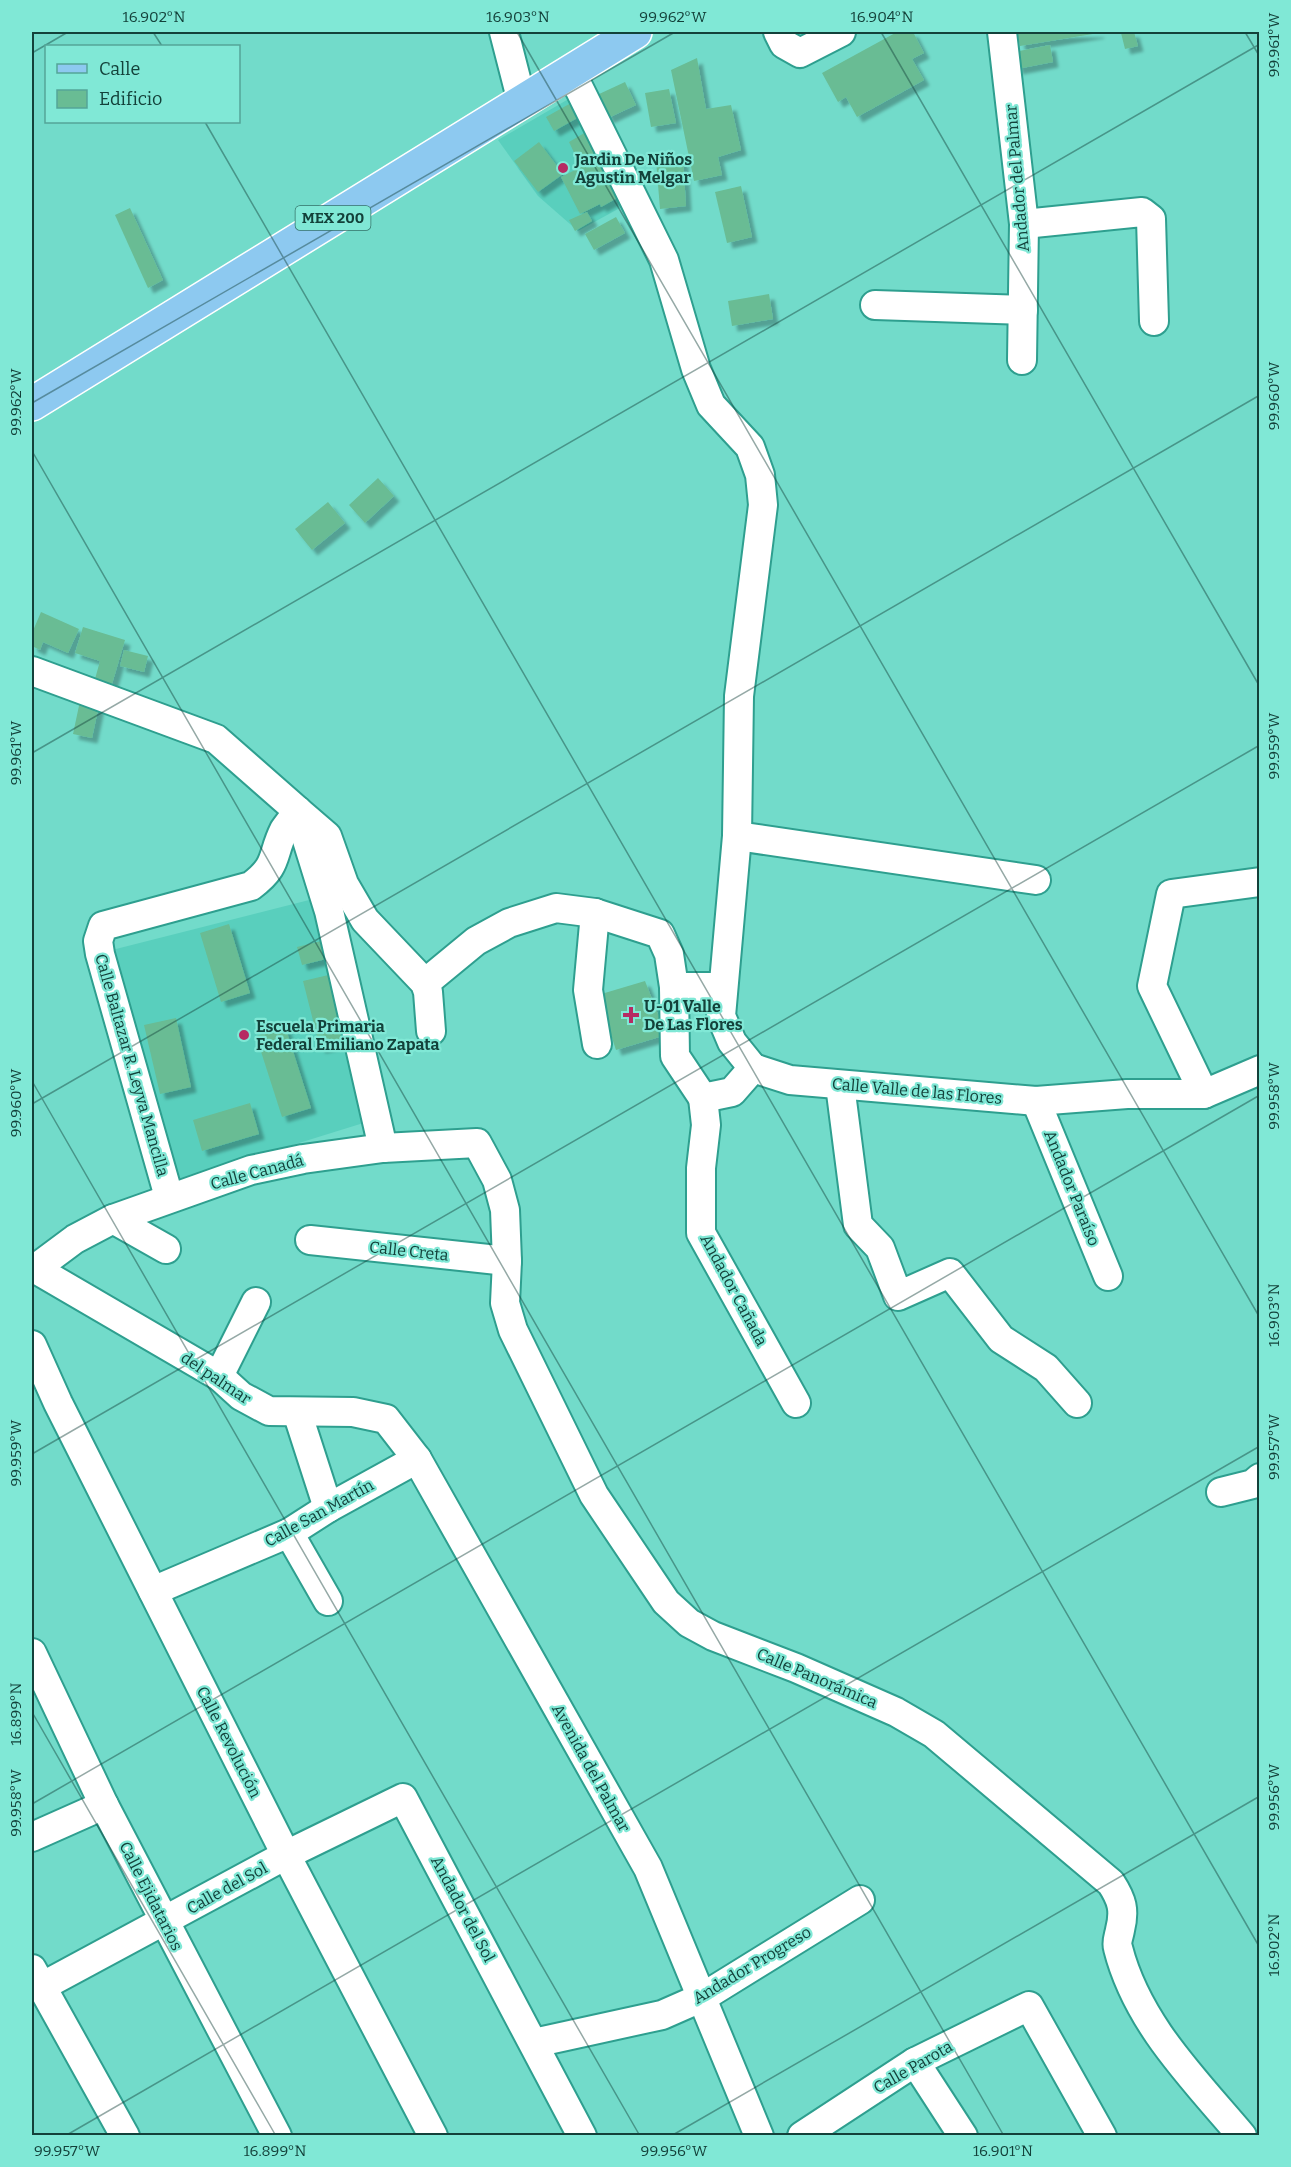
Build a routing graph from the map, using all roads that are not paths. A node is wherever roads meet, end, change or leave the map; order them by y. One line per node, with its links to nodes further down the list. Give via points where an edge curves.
1 (504, 32): 7 (street)
2 (635, 32): 6 (main road, MEX 200)
3 (778, 32): 4 (street, via 784,44 800,53)
4 (841, 32)
5 (1002, 32): 8 (street, Andador del Palmar)
6 (571, 72): 7 (main road, MEX 200); 16 (street, via 664,260 696,369 711,405 750,447 760,475 763,505 739,696)
7 (522, 102): 13 (main road, MEX 200)
8 (1024, 224): 10 (street, Andador del Palmar); 11 (street, via 1142,212 1151,219)
9 (875, 305): 10 (street)
10 (1023, 310): 12 (street, Andador del Palmar)
11 (1154, 321)
12 (1022, 360)
13 (32, 404)
14 (32, 671): 15 (street, via 216,738)
15 (298, 811): 20 (street, via 327,836 344,884 365,920); 31 (street, via 329,911); 33 (street, Calle Baltazar R. Leyva Mancilla, via 284,831 266,875 251,886 102,926 100,954)
16 (737, 836): 17 (street); 22 (street)
17 (1036, 880)
18 (1260, 882): 28 (street, via 1171,894 1152,986)
19 (595, 913): 20 (street, via 556,908 509,923 476,941); 21 (street, via 660,933 669,954); 24 (street, via 588,990)
20 (425, 983): 23 (street)
21 (674, 987): 22 (street); 29 (street, via 675,1056)
22 (722, 987): 25 (street, via 721,1016 732,1042)
23 (431, 1031)
24 (597, 1044)
25 (753, 1068): 27 (street, Calle Valle de las Flores, via 790,1080); 29 (street, via 732,1092)
26 (1260, 1070): 28 (street, Calle Valle de las Flores)
27 (840, 1085): 30 (street, Calle Valle de las Flores); 44 (street, via 858,1225 880,1248 898,1296 951,1273 1001,1339 1046,1368)
28 (1204, 1094): 30 (street, Calle Valle de las Flores, via 1127,1094)
29 (704, 1098): 43 (street, Andador Cañada, via 700,1233)
30 (1036, 1101): 39 (street, Andador Paraíso)
31 (383, 1148): 32 (street, Calle Canadá, via 477,1143); 33 (street, Calle Canadá, via 251,1170)
32 (487, 1160): 37 (street, Calle Panorámica, via 505,1210)
33 (169, 1197): 34 (street, Calle Canadá)
34 (113, 1219): 36 (street); 38 (street, Calle Canadá, via 75,1239)
35 (310, 1240): 37 (street, Calle Creta)
36 (166, 1249)
37 (507, 1261): 72 (street, Calle Panorámica, via 505,1303 513,1330 594,1495 666,1602 688,1623 713,1636 896,1712 933,1734 1111,1883 1122,1900 1123,1917 1116,1945 1142,2011 1161,2040)
38 (34, 1268): 42 (street, del palmar)
39 (1108, 1276)
40 (256, 1302): 42 (street)
41 (32, 1345): 52 (street, Calle Revolución)
42 (219, 1376): 45 (street, del palmar, via 241,1396 269,1411)
43 (796, 1403)
44 (1077, 1403)
45 (297, 1412): 46 (street, del palmar, via 353,1412); 50 (street)
46 (386, 1419): 47 (street, Avenida del Palmar)
47 (417, 1460): 50 (street, Calle San Martín); 61 (street, Avenida del Palmar, via 648,1868)
48 (1260, 1478): 49 (street, via 1253,1484)
49 (1221, 1492)
50 (328, 1508): 51 (street, Calle San Martín)
51 (289, 1533): 52 (street, Calle San Martín); 53 (street)
52 (153, 1591): 57 (street, Calle Revolución)
53 (328, 1601)
54 (32, 1653): 55 (street, Calle Ejidatarios)
55 (104, 1806): 56 (street); 59 (street, Calle Ejidatarios)
56 (32, 1837)
57 (286, 1856): 59 (street, Calle del Sol); 62 (street, Andador del Sol, via 403,1798); 66 (street, Calle Revolución)
58 (860, 1900): 61 (street, Andador Progreso)
59 (164, 1922): 60 (street, Calle del Sol); 65 (street, Calle Ejidatarios)
60 (36, 1978): 64 (street)
61 (703, 1997): 62 (street, Andador Progreso, via 662,2015); 68 (street, Avenida del Palmar)
62 (534, 2043): 67 (street, Andador del Sol)
63 (915, 2062): 69 (street, Calle Parota); 70 (street); 71 (street, Calle Parota, via 1029,2006)
64 (125, 2136)
65 (277, 2136)
66 (433, 2136)
67 (582, 2136)
68 (759, 2136)
69 (802, 2136)
70 (963, 2136)
71 (1102, 2136)
72 (1242, 2136)

